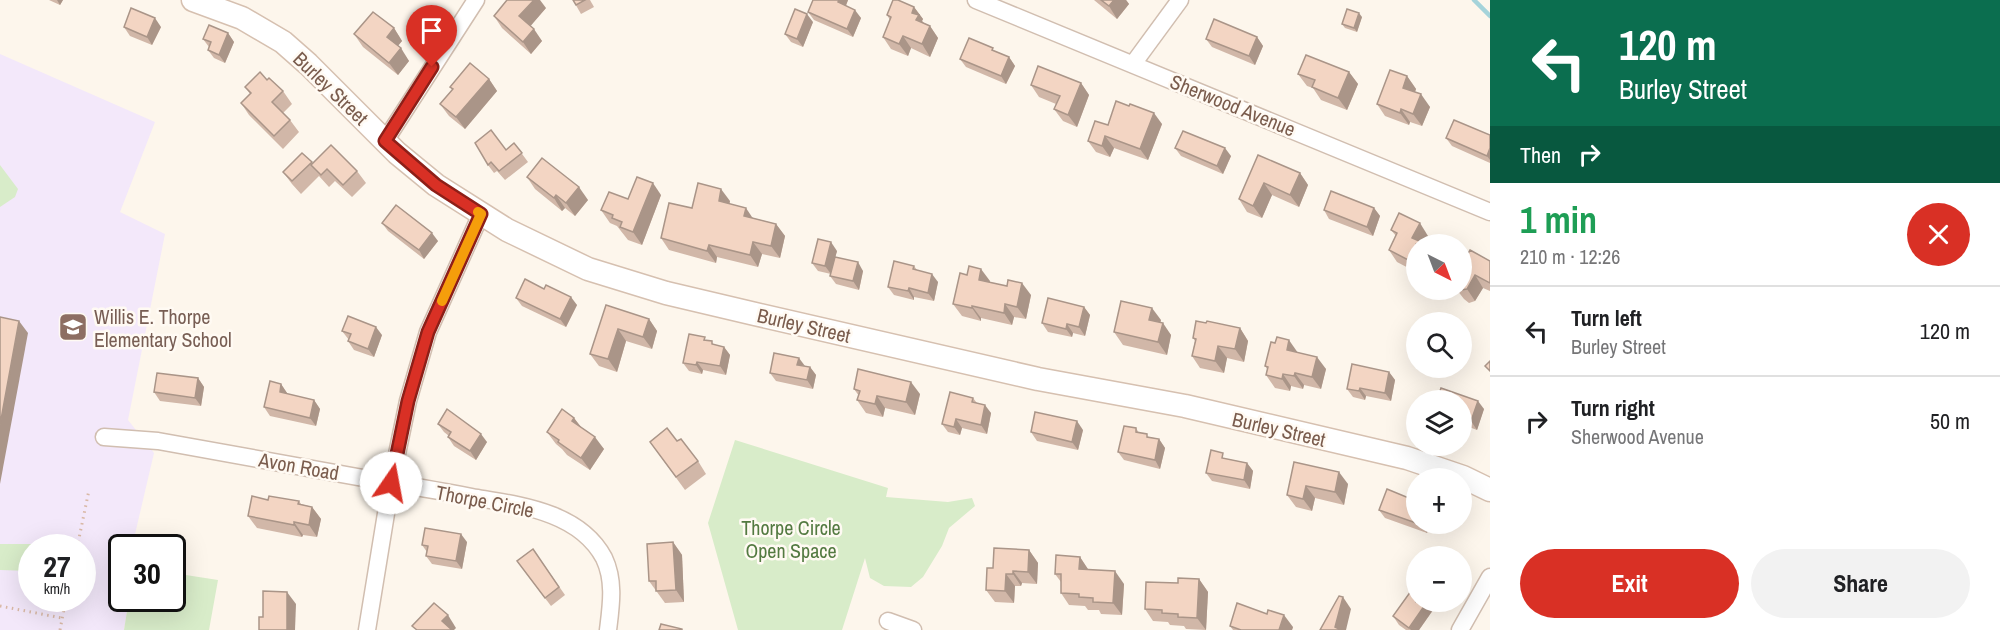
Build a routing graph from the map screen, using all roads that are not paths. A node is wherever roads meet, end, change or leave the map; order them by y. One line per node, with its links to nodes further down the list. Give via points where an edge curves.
1 (193, 0): 6 (main road, Burley Street, via 242,18 283,42)
2 (476, 0): 6 (street)
3 (976, 0): 5 (street, Sherwood Avenue)
4 (1180, 0): 5 (street)
5 (1133, 64): 7 (street, Sherwood Avenue)
6 (385, 141): 8 (main road, Burley Street, via 436,185)
7 (1490, 212)
8 (481, 214): 10 (street, via 428,332 408,401); 11 (main road, Burley Street, via 588,269 666,293 1038,379 1185,406 1407,458)
9 (104, 437): 10 (street, Avon Road, via 158,441)
10 (391, 483): 14 (street); 15 (street, Thorpe Circle, via 513,505 571,524 590,539 604,558 611,579)
11 (1490, 490)
12 (1490, 577): 17 (street)
13 (888, 621): 16 (street)
14 (366, 630)
15 (608, 630)
16 (913, 630)
17 (1460, 630)

